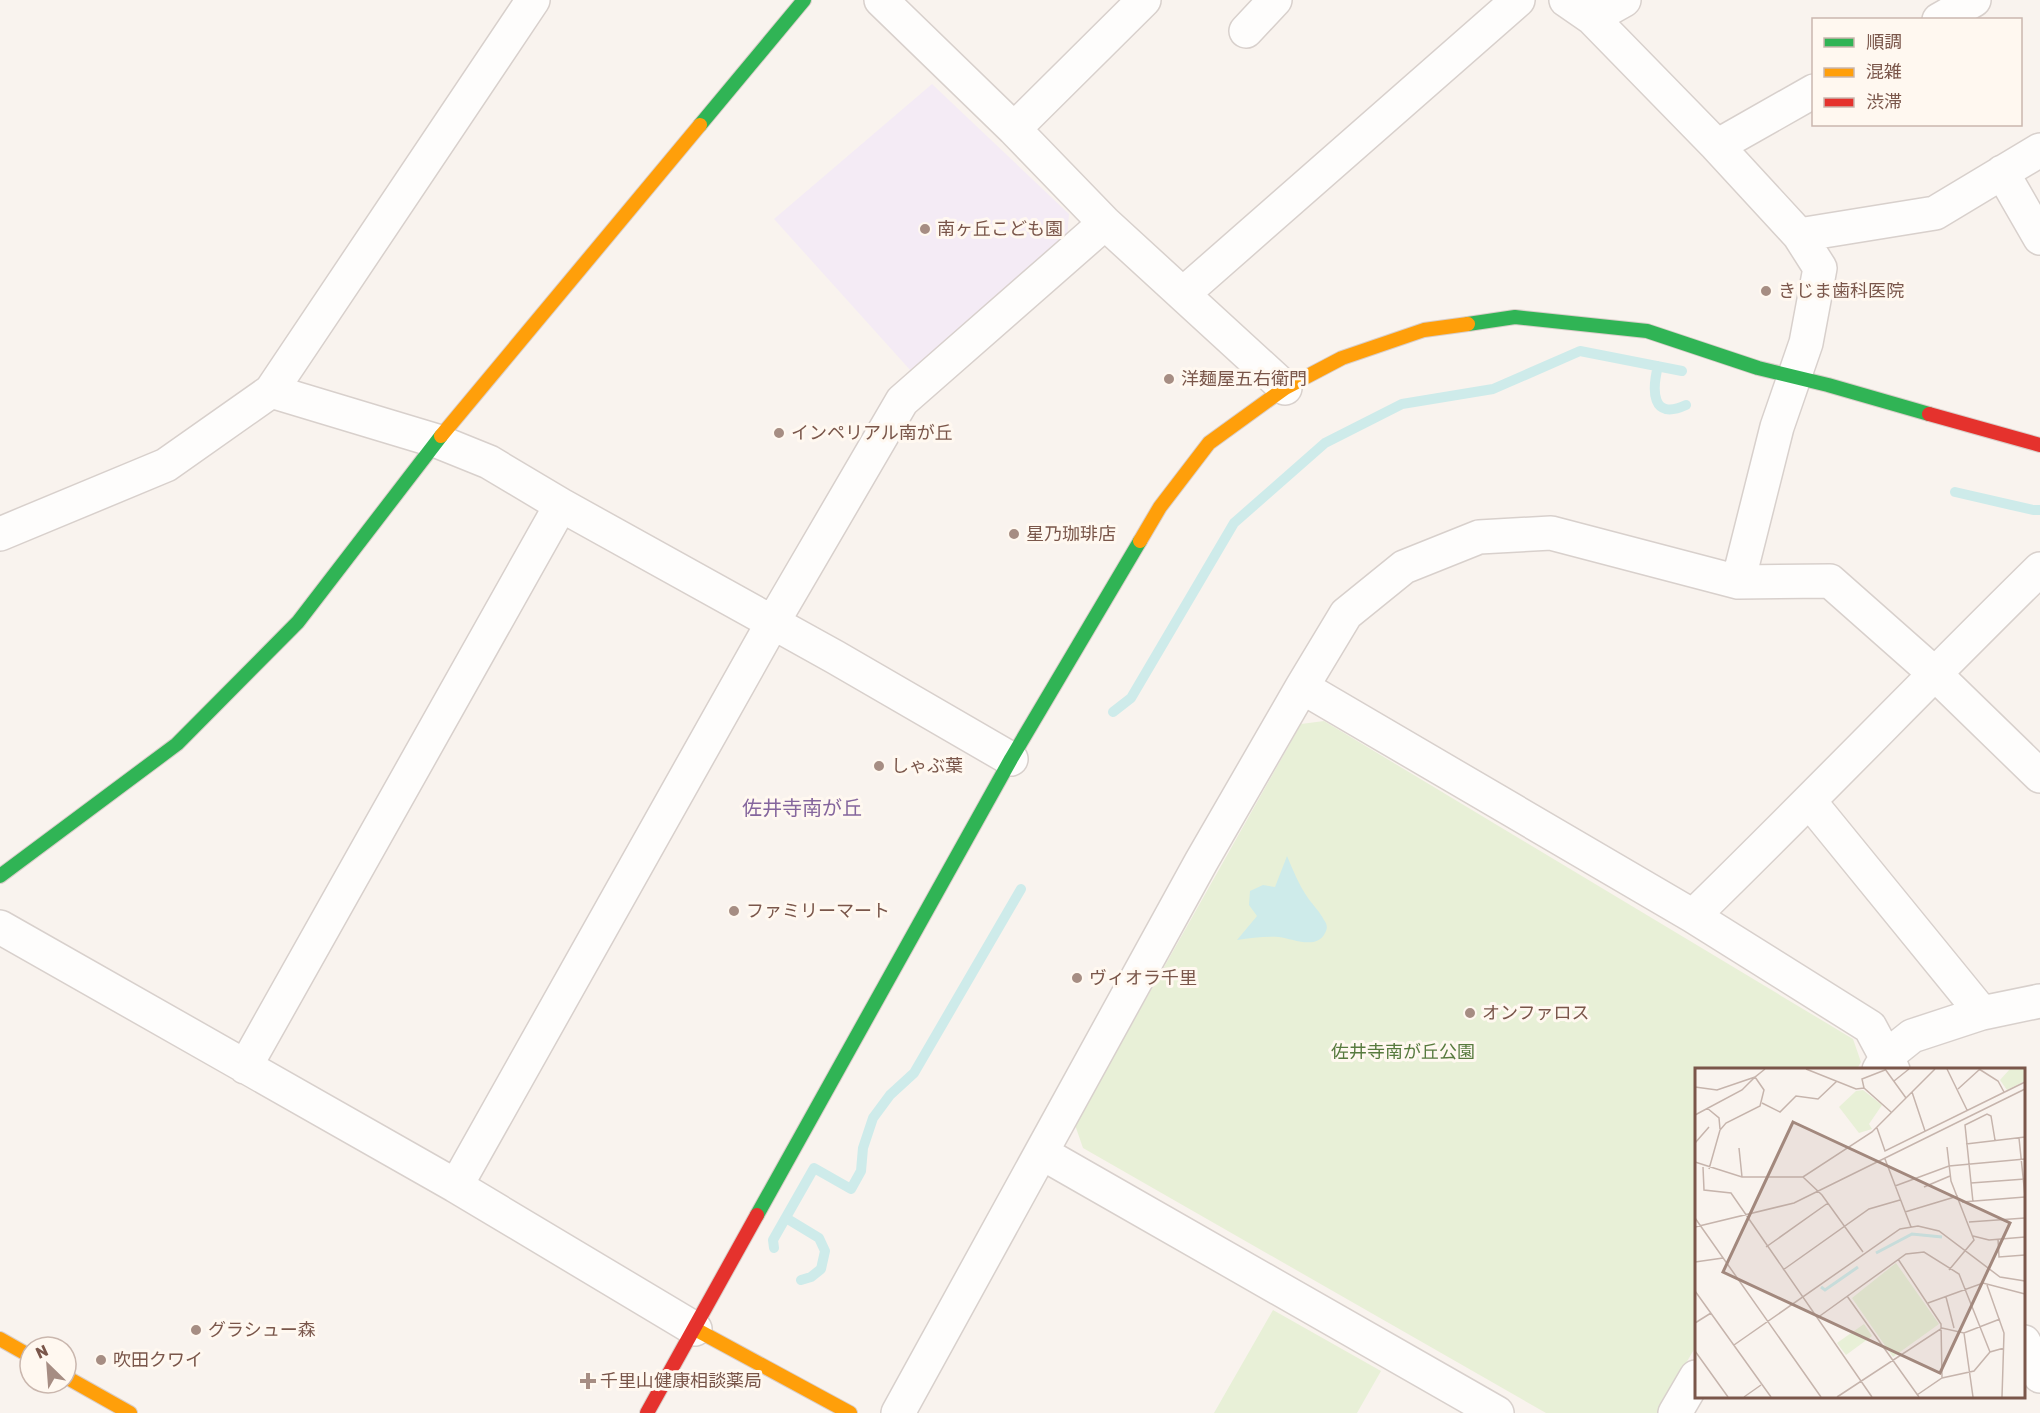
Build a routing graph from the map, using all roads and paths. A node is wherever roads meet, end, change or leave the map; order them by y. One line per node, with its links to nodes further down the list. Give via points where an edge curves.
1 (533, 0): 23 (street)
2 (804, 0): 24 (street)
3 (881, 0): 13 (street)
4 (1144, 0): 13 (street)
5 (1275, 0): 11 (street)
6 (1518, 0): 20 (street)
7 (1624, 0): 9 (street)
8 (1974, 0): 10 (street)
9 (1579, 9): 14 (street)
10 (1942, 18)
11 (1246, 31)
12 (1812, 92): 14 (street)
13 (1014, 129): 17 (street)
14 (1716, 146): 18 (street)
15 (2040, 150): 16 (street)
16 (2002, 172): 18 (street, via 1935,213); 19 (street)
17 (1105, 223): 20 (street); 30 (street, via 902,401)
18 (1799, 235): 21 (street, via 1820,268 1806,343)
19 (2040, 238)
20 (1183, 294): 22 (street)
21 (1793, 378): 22 (street, via 1647,331 1515,317 1424,330 1342,358); 25 (street); 29 (street)
22 (1285, 388): 33 (street, via 1209,443 1160,507)
23 (271, 391): 24 (street); 27 (street, via 166,465)
24 (437, 441): 26 (street, via 489,462); 36 (street, via 298,622 177,744)
25 (2040, 446)
26 (561, 505): 30 (street); 42 (street)
27 (0, 534)
28 (2040, 569): 31 (street)
29 (1738, 582): 31 (street, via 1830,581); 32 (street, via 1551,533 1479,537 1404,567 1346,614)
30 (773, 622): 33 (street); 44 (street)
31 (1934, 673): 34 (street); 35 (street)
32 (1302, 687): 37 (street); 43 (street)
33 (1011, 759): 45 (street)
34 (2040, 776)
35 (1810, 802): 37 (street); 40 (street)
36 (0, 876)
37 (1694, 916): 41 (street, via 1870,1027)
38 (0, 927): 42 (street)
39 (2040, 1001): 40 (street)
40 (1982, 1013): 41 (street, via 1912,1036)
41 (1886, 1065)
42 (245, 1067): 44 (street)
43 (1042, 1153): 55 (street); 56 (street)
44 (456, 1186): 45 (street)
45 (695, 1329): 53 (street); 54 (street)
46 (0, 1338): 48 (street)
47 (2025, 1344): 49 (street)
48 (18, 1349)
49 (2040, 1376)
50 (1695, 1379): 57 (street)
51 (78, 1384): 52 (street)
52 (130, 1413)
53 (647, 1413)
54 (850, 1413)
55 (898, 1413)
56 (1497, 1413)
57 (1675, 1413)

